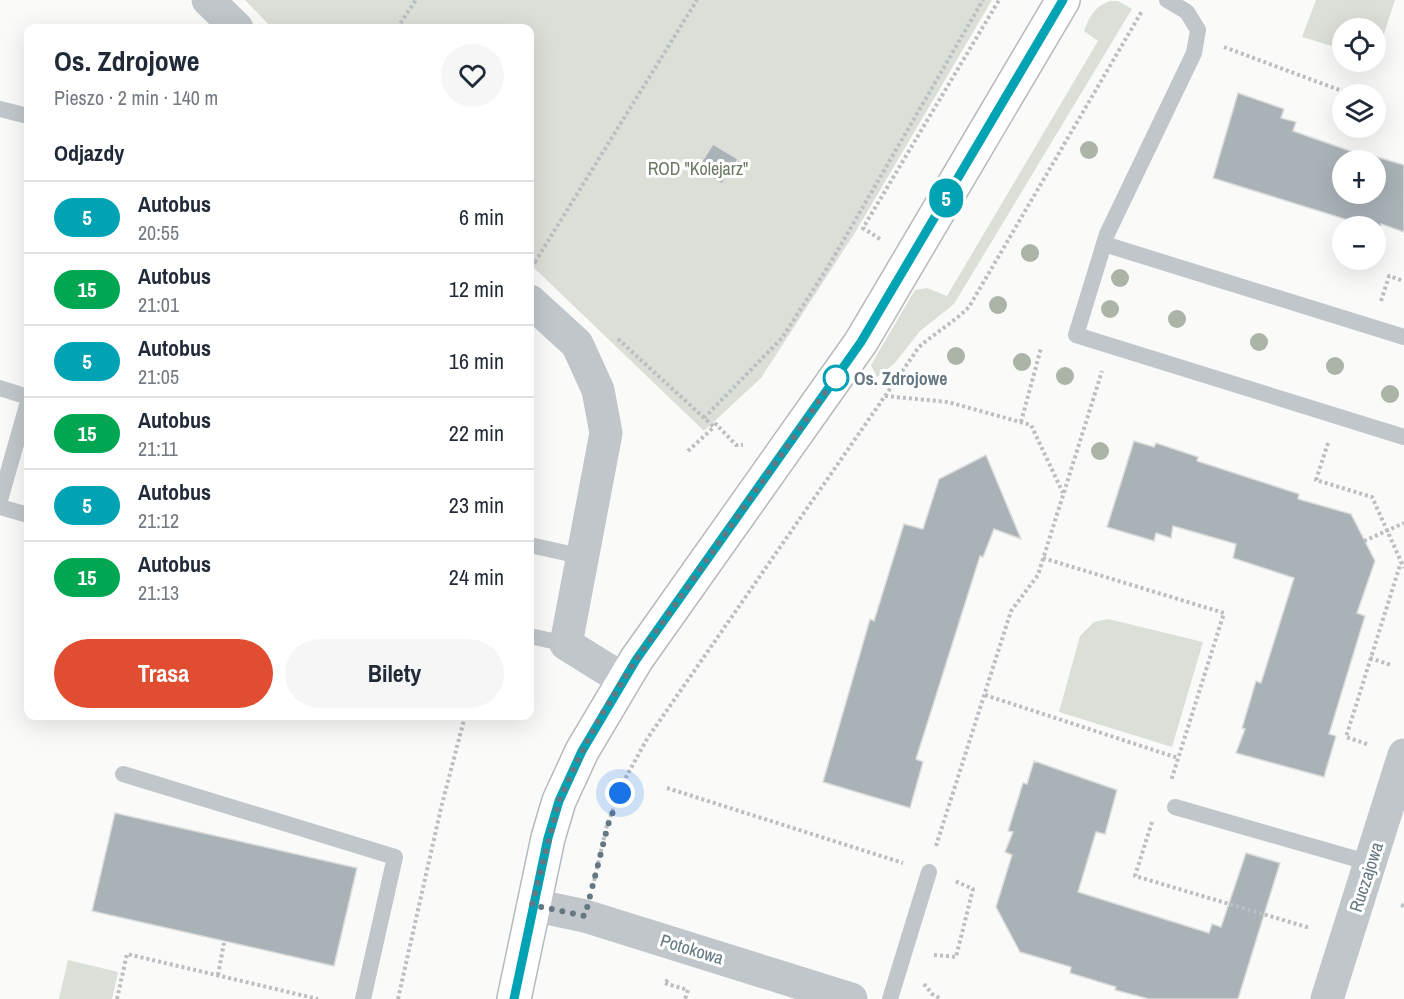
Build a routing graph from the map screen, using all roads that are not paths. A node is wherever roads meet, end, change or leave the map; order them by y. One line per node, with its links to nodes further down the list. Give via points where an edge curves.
1 (208, 0): 4 (street)
2 (1063, 0): 21 (street, via 861,342)
3 (1167, 0): 7 (lane, via 1187,12 1198,30 1194,53)
4 (233, 24)
5 (0, 109): 6 (lane)
6 (24, 115)
7 (1104, 244): 9 (lane); 13 (lane, via 1076,335)
8 (534, 305): 18 (street, via 577,344 598,390 606,433)
9 (1404, 337)
10 (0, 388): 11 (lane)
11 (24, 396)
12 (24, 416): 14 (lane)
13 (1403, 432)
14 (0, 500)
15 (0, 507): 16 (lane)
16 (24, 514)
17 (534, 545): 18 (lane)
18 (584, 557): 20 (street)
19 (534, 637): 20 (lane)
20 (566, 644): 21 (street)
21 (624, 680): 27 (street, via 582,751 559,801)
22 (1404, 755): 25 (street, Ruczajowa)
23 (123, 774): 28 (lane, via 395,857)
24 (1169, 805): 25 (lane)
25 (1370, 863): 32 (street, Ruczajowa)
26 (930, 869): 31 (lane)
27 (532, 905): 29 (street); 30 (street, Potokowa, via 585,916)
28 (363, 999)
29 (514, 999)
30 (851, 999)
31 (890, 999)
32 (1327, 999)

